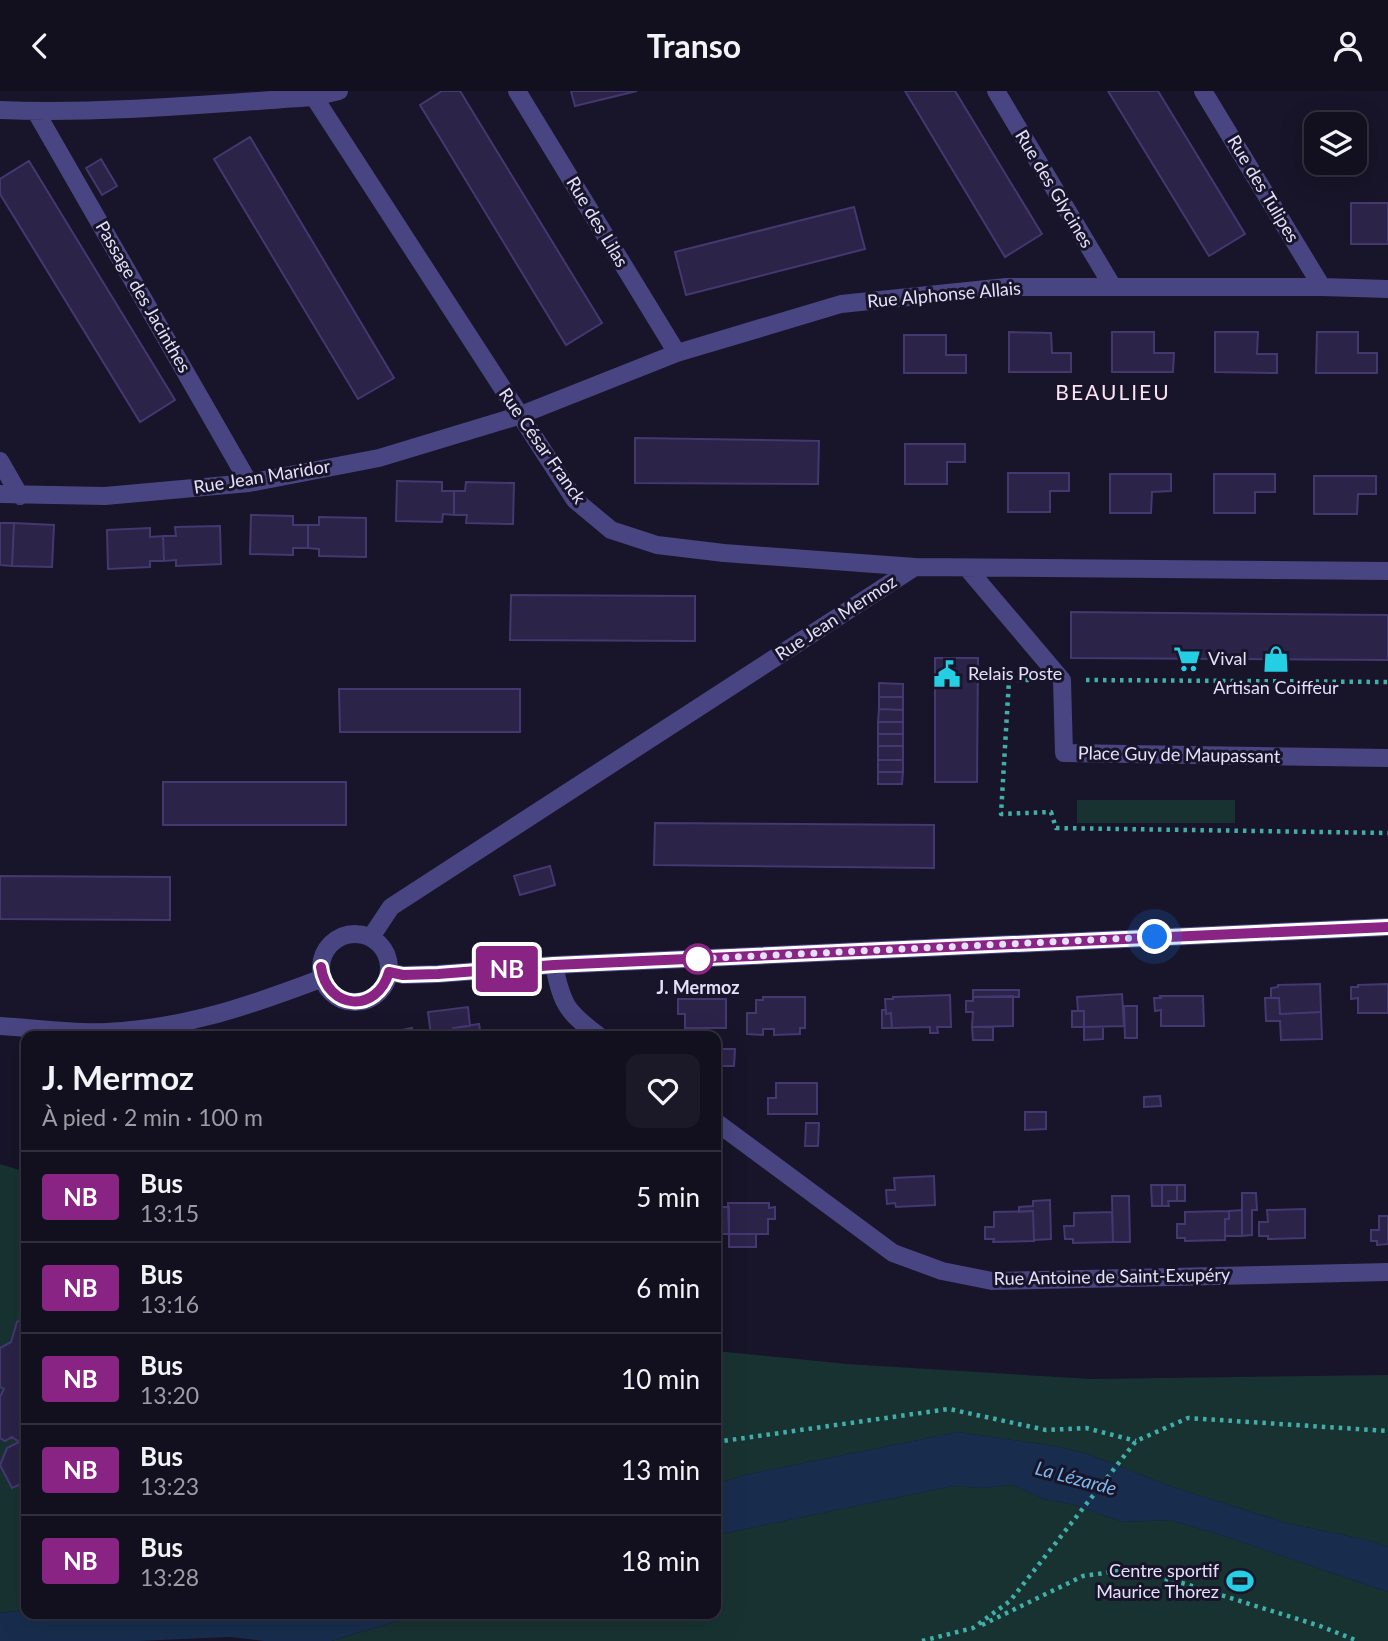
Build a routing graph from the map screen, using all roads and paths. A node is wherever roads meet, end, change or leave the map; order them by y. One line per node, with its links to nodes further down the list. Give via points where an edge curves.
1 (340, 91): 5 (street)
2 (517, 91): 11 (street, Rue des Lilas)
3 (996, 91): 8 (street, Rue des Glycines)
4 (1203, 91): 9 (street, Rue des Tulipes)
5 (313, 97): 7 (street); 12 (street, Rue César Franck)
6 (0, 110): 7 (street)
7 (36, 112): 14 (street, Passage des Jacinthes)
8 (1113, 287): 9 (street, Rue Alphonse Allais); 11 (street, Rue Alphonse Allais, via 1006,287 841,304)
9 (1322, 287): 10 (street, Rue Alphonse Allais)
10 (1388, 289)
11 (677, 353): 12 (street, Rue Alphonse Allais)
12 (518, 416): 14 (street, Rue Jean Maridor, via 379,458); 17 (street, Rue César Franck, via 575,499 611,530 657,545)
13 (0, 461): 16 (street)
14 (249, 482): 16 (street, Rue Jean Maridor, via 105,496)
15 (0, 494): 16 (street, Rue Jean Maridor)
16 (20, 496)
17 (915, 567): 18 (street, Rue Jean Mermoz); 22 (street, Rue Jean Mermoz, via 391,907)
18 (967, 568): 19 (street, Rue Jean Mermoz); 20 (street, Place Guy de Maupassant, via 1062,680 1064,753)
19 (1388, 571)
20 (1388, 758)
21 (1388, 927): 23 (street)
22 (370, 937): 24 (street, via 386,952); 25 (street, via 349,934 338,938 324,955)
23 (554, 965): 24 (street, via 403,975); 29 (street, via 559,993 572,1016)
24 (389, 972): 25 (street, via 379,992 358,1002 337,996)
25 (323, 978): 28 (street, via 188,1023)
26 (0, 1026): 27 (street)
27 (88, 1031)
28 (114, 1031)
29 (592, 1031)
30 (721, 1126): 31 (street, Rue Antoine de Saint-Exupéry, via 893,1253 942,1271 992,1281)
31 (1388, 1272)
32 (1388, 1431): 34 (path, via 1188,1418)
33 (721, 1441): 34 (path, via 949,1409 1046,1430 1086,1428)
34 (1136, 1441): 35 (path, via 1010,1601)
35 (973, 1628): 36 (path); 37 (path, via 1083,1576 1126,1570 1179,1582)
36 (922, 1641)
37 (1358, 1641)

